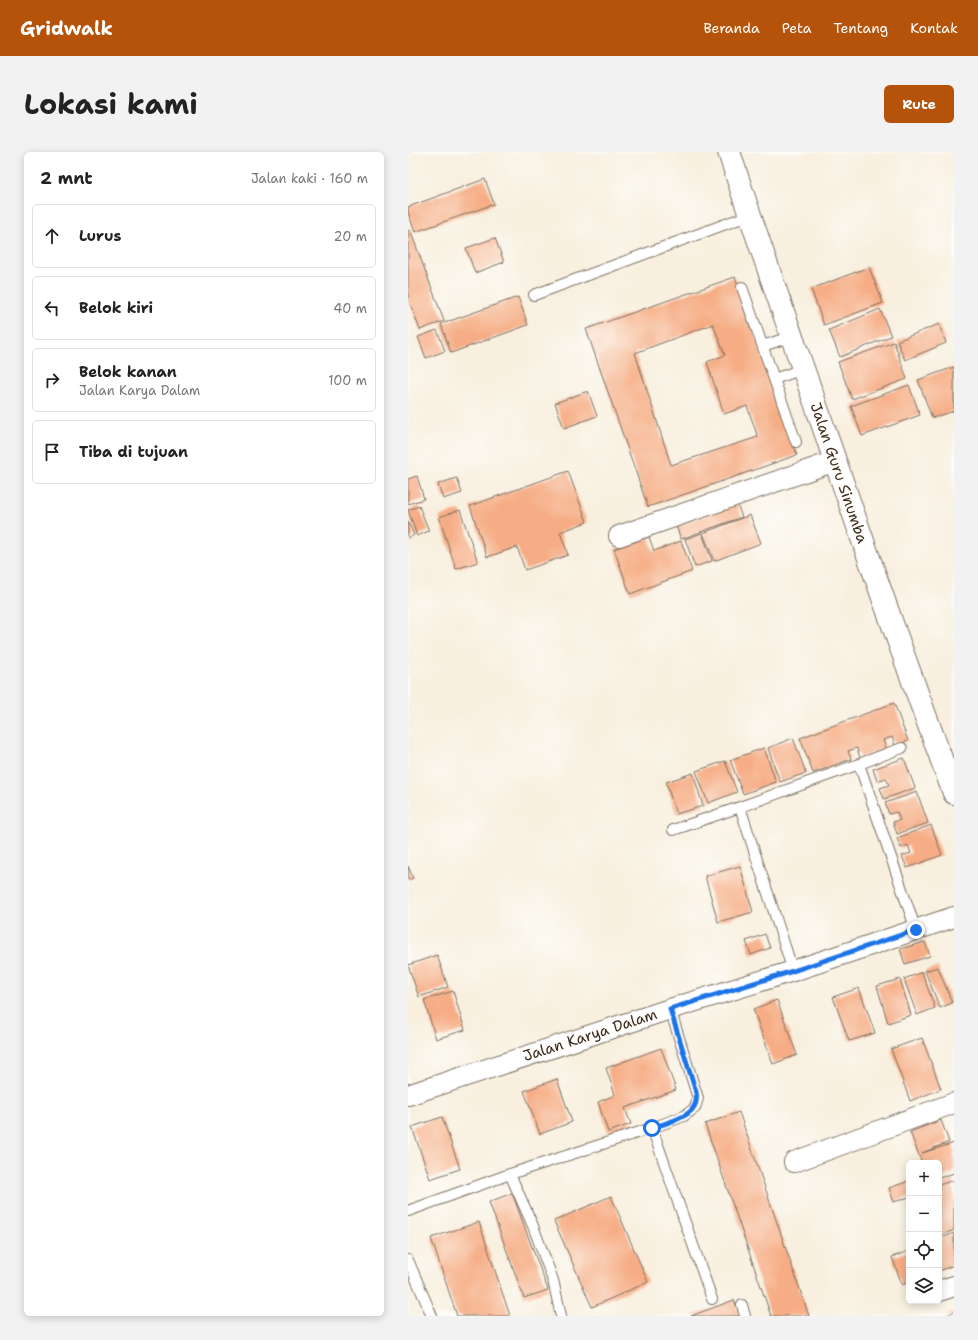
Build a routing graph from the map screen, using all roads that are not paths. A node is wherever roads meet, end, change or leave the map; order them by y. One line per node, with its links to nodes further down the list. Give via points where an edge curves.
1 (730, 152): 2 (street, Jalan Guru Sinumba)
2 (750, 215): 4 (lane); 5 (street, Jalan Guru Sinumba)
3 (742, 287): 6 (lane)
4 (534, 295)
5 (792, 336): 6 (lane); 7 (street, Jalan Guru Sinumba)
6 (763, 346): 8 (lane)
7 (803, 368): 8 (lane); 10 (street, Jalan Guru Sinumba)
8 (774, 379): 9 (lane)
9 (796, 442)
10 (835, 461): 11 (street); 14 (street, Jalan Guru Sinumba)
11 (619, 536)
12 (902, 748): 13 (lane)
13 (860, 764): 15 (lane); 18 (lane)
14 (954, 793)
15 (740, 807): 16 (lane); 19 (lane)
16 (673, 830)
17 (954, 917): 18 (street, Jalan Karya Dalam)
18 (916, 930): 19 (street, Jalan Karya Dalam)
19 (793, 971): 20 (street, Jalan Karya Dalam)
20 (670, 1009): 21 (street, Jalan Karya Dalam); 23 (lane, via 696,1092 697,1103 684,1116)
21 (409, 1092)
22 (954, 1104): 24 (street)
23 (652, 1128): 25 (lane); 30 (lane)
24 (794, 1162)
25 (510, 1174): 26 (lane); 33 (lane, via 553,1280)
26 (408, 1210)
27 (408, 1260): 32 (lane)
28 (954, 1286): 29 (street)
29 (942, 1291)
30 (712, 1299)
31 (742, 1305): 34 (lane)
32 (432, 1316)
33 (561, 1316)
34 (745, 1316)

